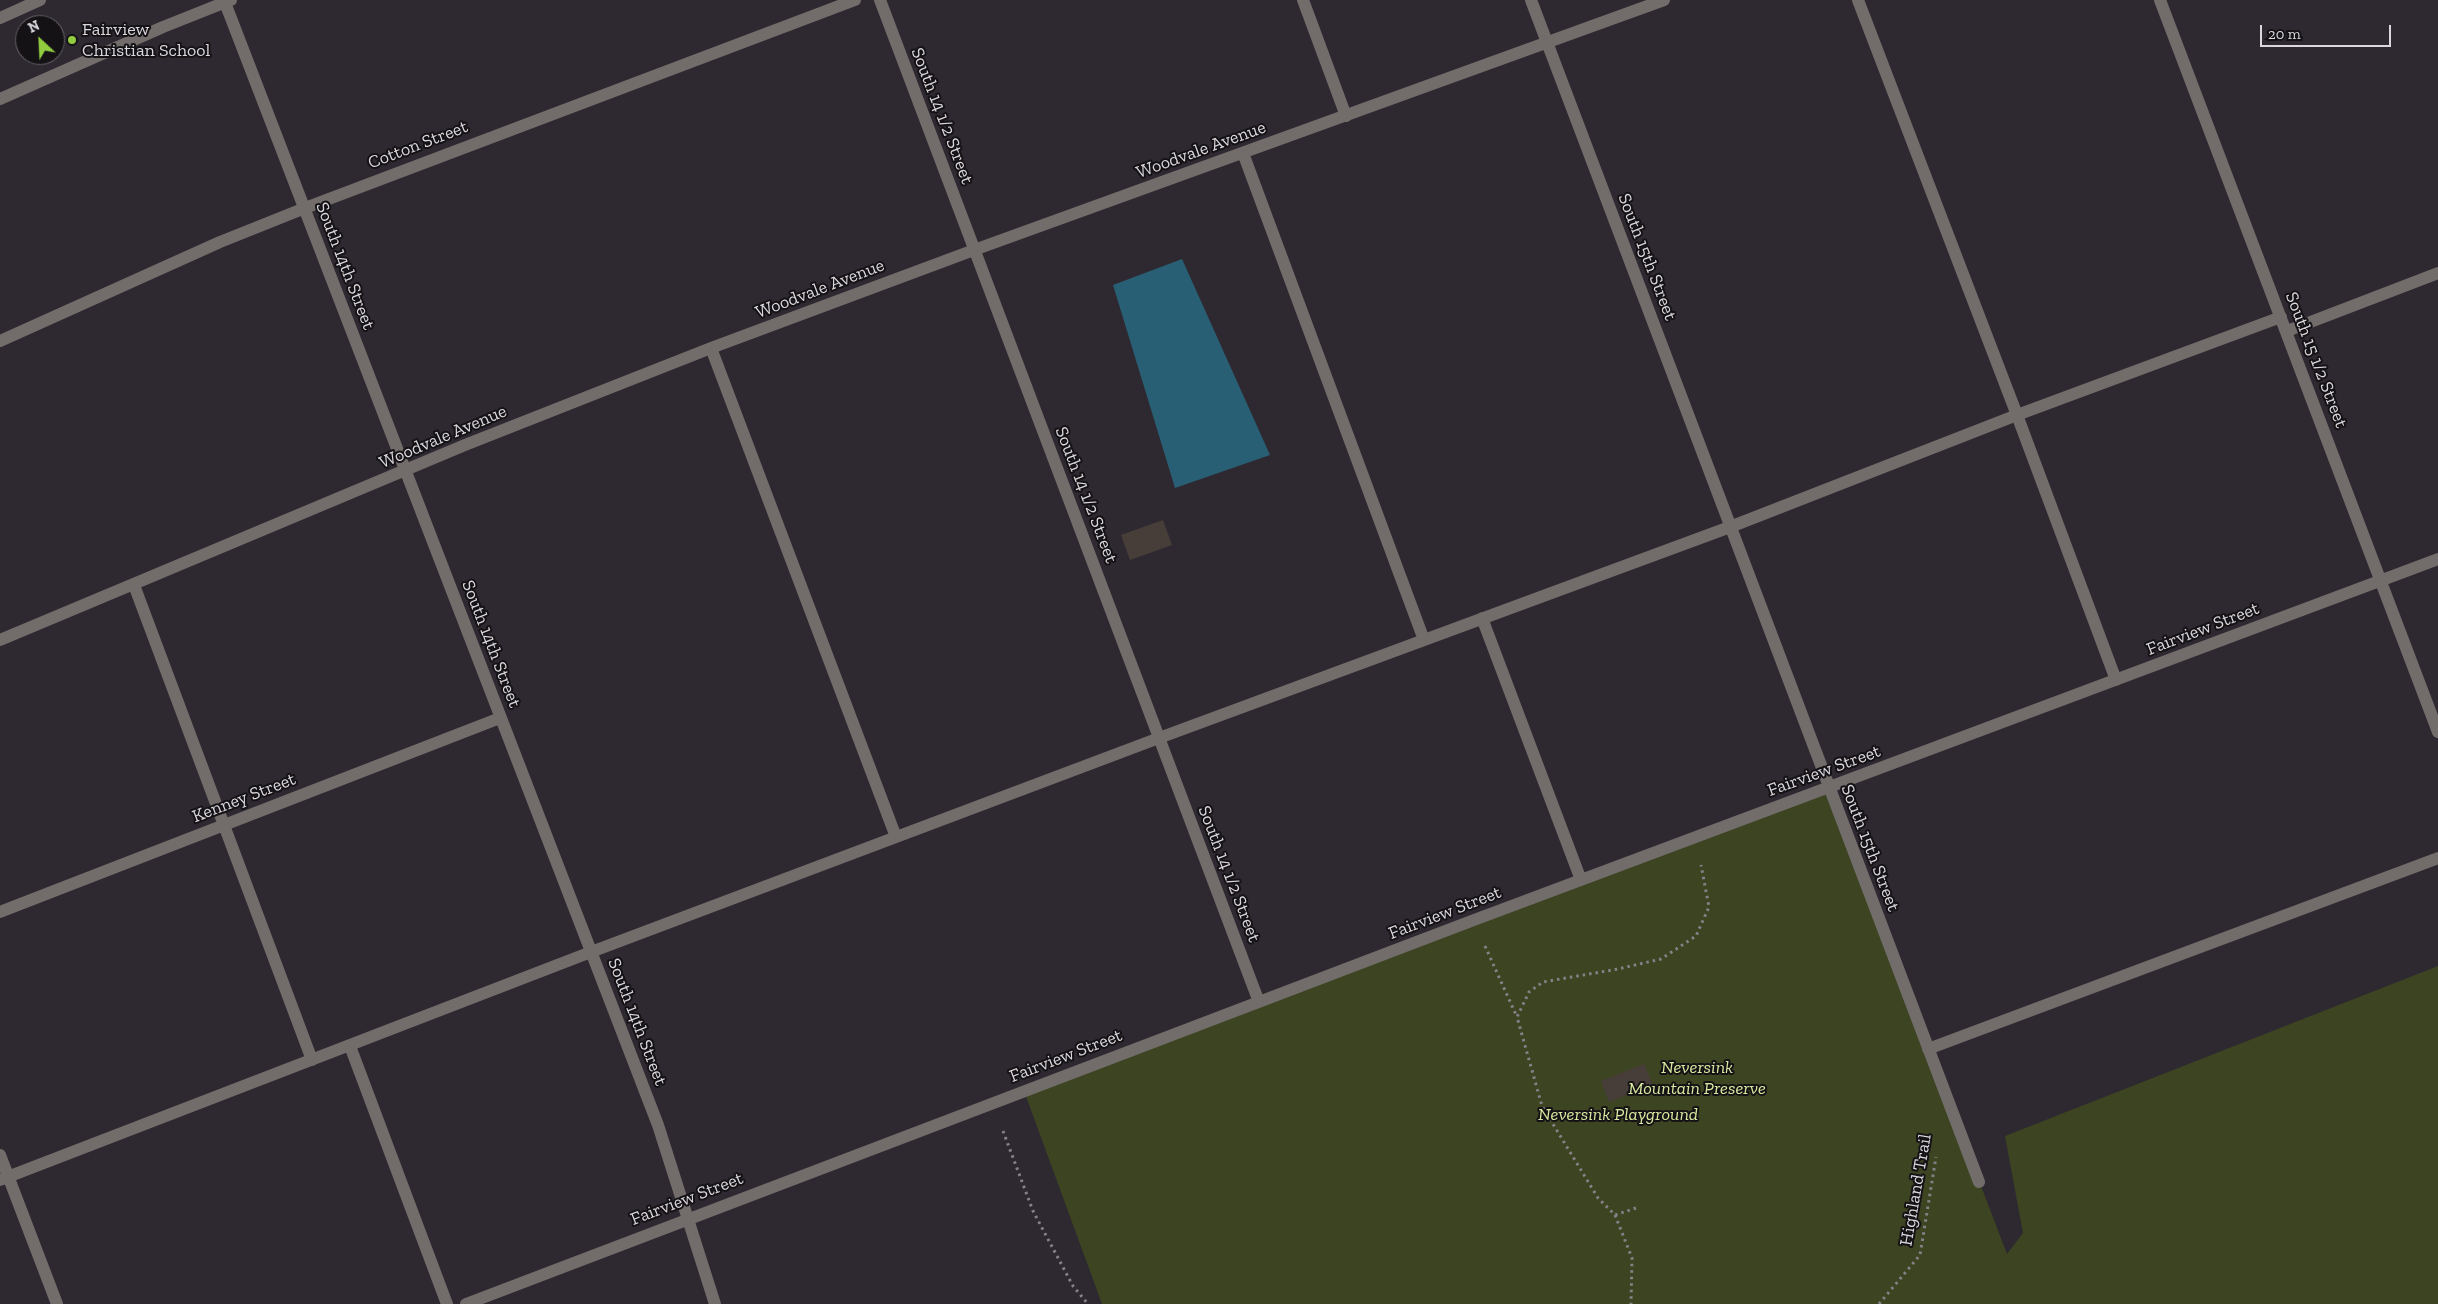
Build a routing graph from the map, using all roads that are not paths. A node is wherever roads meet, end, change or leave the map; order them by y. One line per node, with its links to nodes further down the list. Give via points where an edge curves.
1 (40, 0): 10 (street)
2 (855, 0): 15 (street, Cotton Street)
3 (880, 0): 16 (street, South 14 1/2 Street)
4 (1303, 0): 13 (street)
5 (1531, 0): 11 (street, South 15th Street)
6 (1664, 0): 11 (street, Woodvale Avenue)
7 (1858, 0): 22 (street)
8 (2160, 0): 18 (street, South 15 1/2 Street)
9 (227, 1): 12 (street); 15 (street, South 14th Street, via 271,127)
10 (0, 18)
11 (1548, 43): 13 (street, Woodvale Avenue); 24 (street, South 15th Street)
12 (0, 99)
13 (1346, 116): 14 (street, Woodvale Avenue)
14 (1243, 153): 16 (street, Woodvale Avenue); 30 (street)
15 (304, 208): 20 (street, Cotton Street, via 220,242); 23 (street, South 14th Street)
16 (974, 250): 21 (street, Woodvale Avenue); 34 (street, South 14 1/2 Street)
17 (2438, 273): 19 (street)
18 (2281, 317): 19 (street, South 15 1/2 Street); 22 (street)
19 (2286, 331): 26 (street, South 15 1/2 Street)
20 (0, 341)
21 (711, 348): 23 (street, Woodvale Avenue, via 465,445); 37 (street)
22 (2017, 415): 24 (street); 31 (street)
23 (406, 472): 27 (street, Woodvale Avenue); 32 (street, South 14th Street)
24 (1730, 527): 28 (street); 35 (street, South 15th Street)
25 (2438, 559): 26 (street, Fairview Street)
26 (2381, 581): 31 (street, Fairview Street); 33 (street, South 15 1/2 Street)
27 (134, 585): 29 (street, Woodvale Avenue); 36 (street)
28 (1482, 618): 30 (street); 39 (street)
29 (0, 640)
30 (1424, 640): 34 (street)
31 (2116, 680): 35 (street, Fairview Street)
32 (500, 718): 36 (street, Kenney Street); 41 (street, South 14th Street)
33 (2438, 732)
34 (1159, 738): 37 (street); 42 (street, South 14 1/2 Street)
35 (1829, 788): 39 (street, Fairview Street); 44 (street, South 15th Street)
36 (224, 824): 40 (street, Kenney Street); 45 (street)
37 (896, 837): 41 (street)
38 (2438, 858): 44 (street)
39 (1582, 880): 42 (street, Fairview Street)
40 (0, 912)
41 (591, 952): 43 (street); 49 (street, South 14th Street, via 658,1125)
42 (1259, 1002): 49 (street, Fairview Street)
43 (350, 1046): 45 (street); 51 (street)
44 (1928, 1049): 48 (street, South 15th Street)
45 (312, 1060): 47 (street)
46 (0, 1155): 47 (street)
47 (4, 1178): 50 (street)
48 (1979, 1182)
49 (688, 1218): 52 (street, Fairview Street); 53 (street, South 14th Street)
50 (57, 1304)
51 (447, 1304)
52 (466, 1304)
53 (715, 1304)

